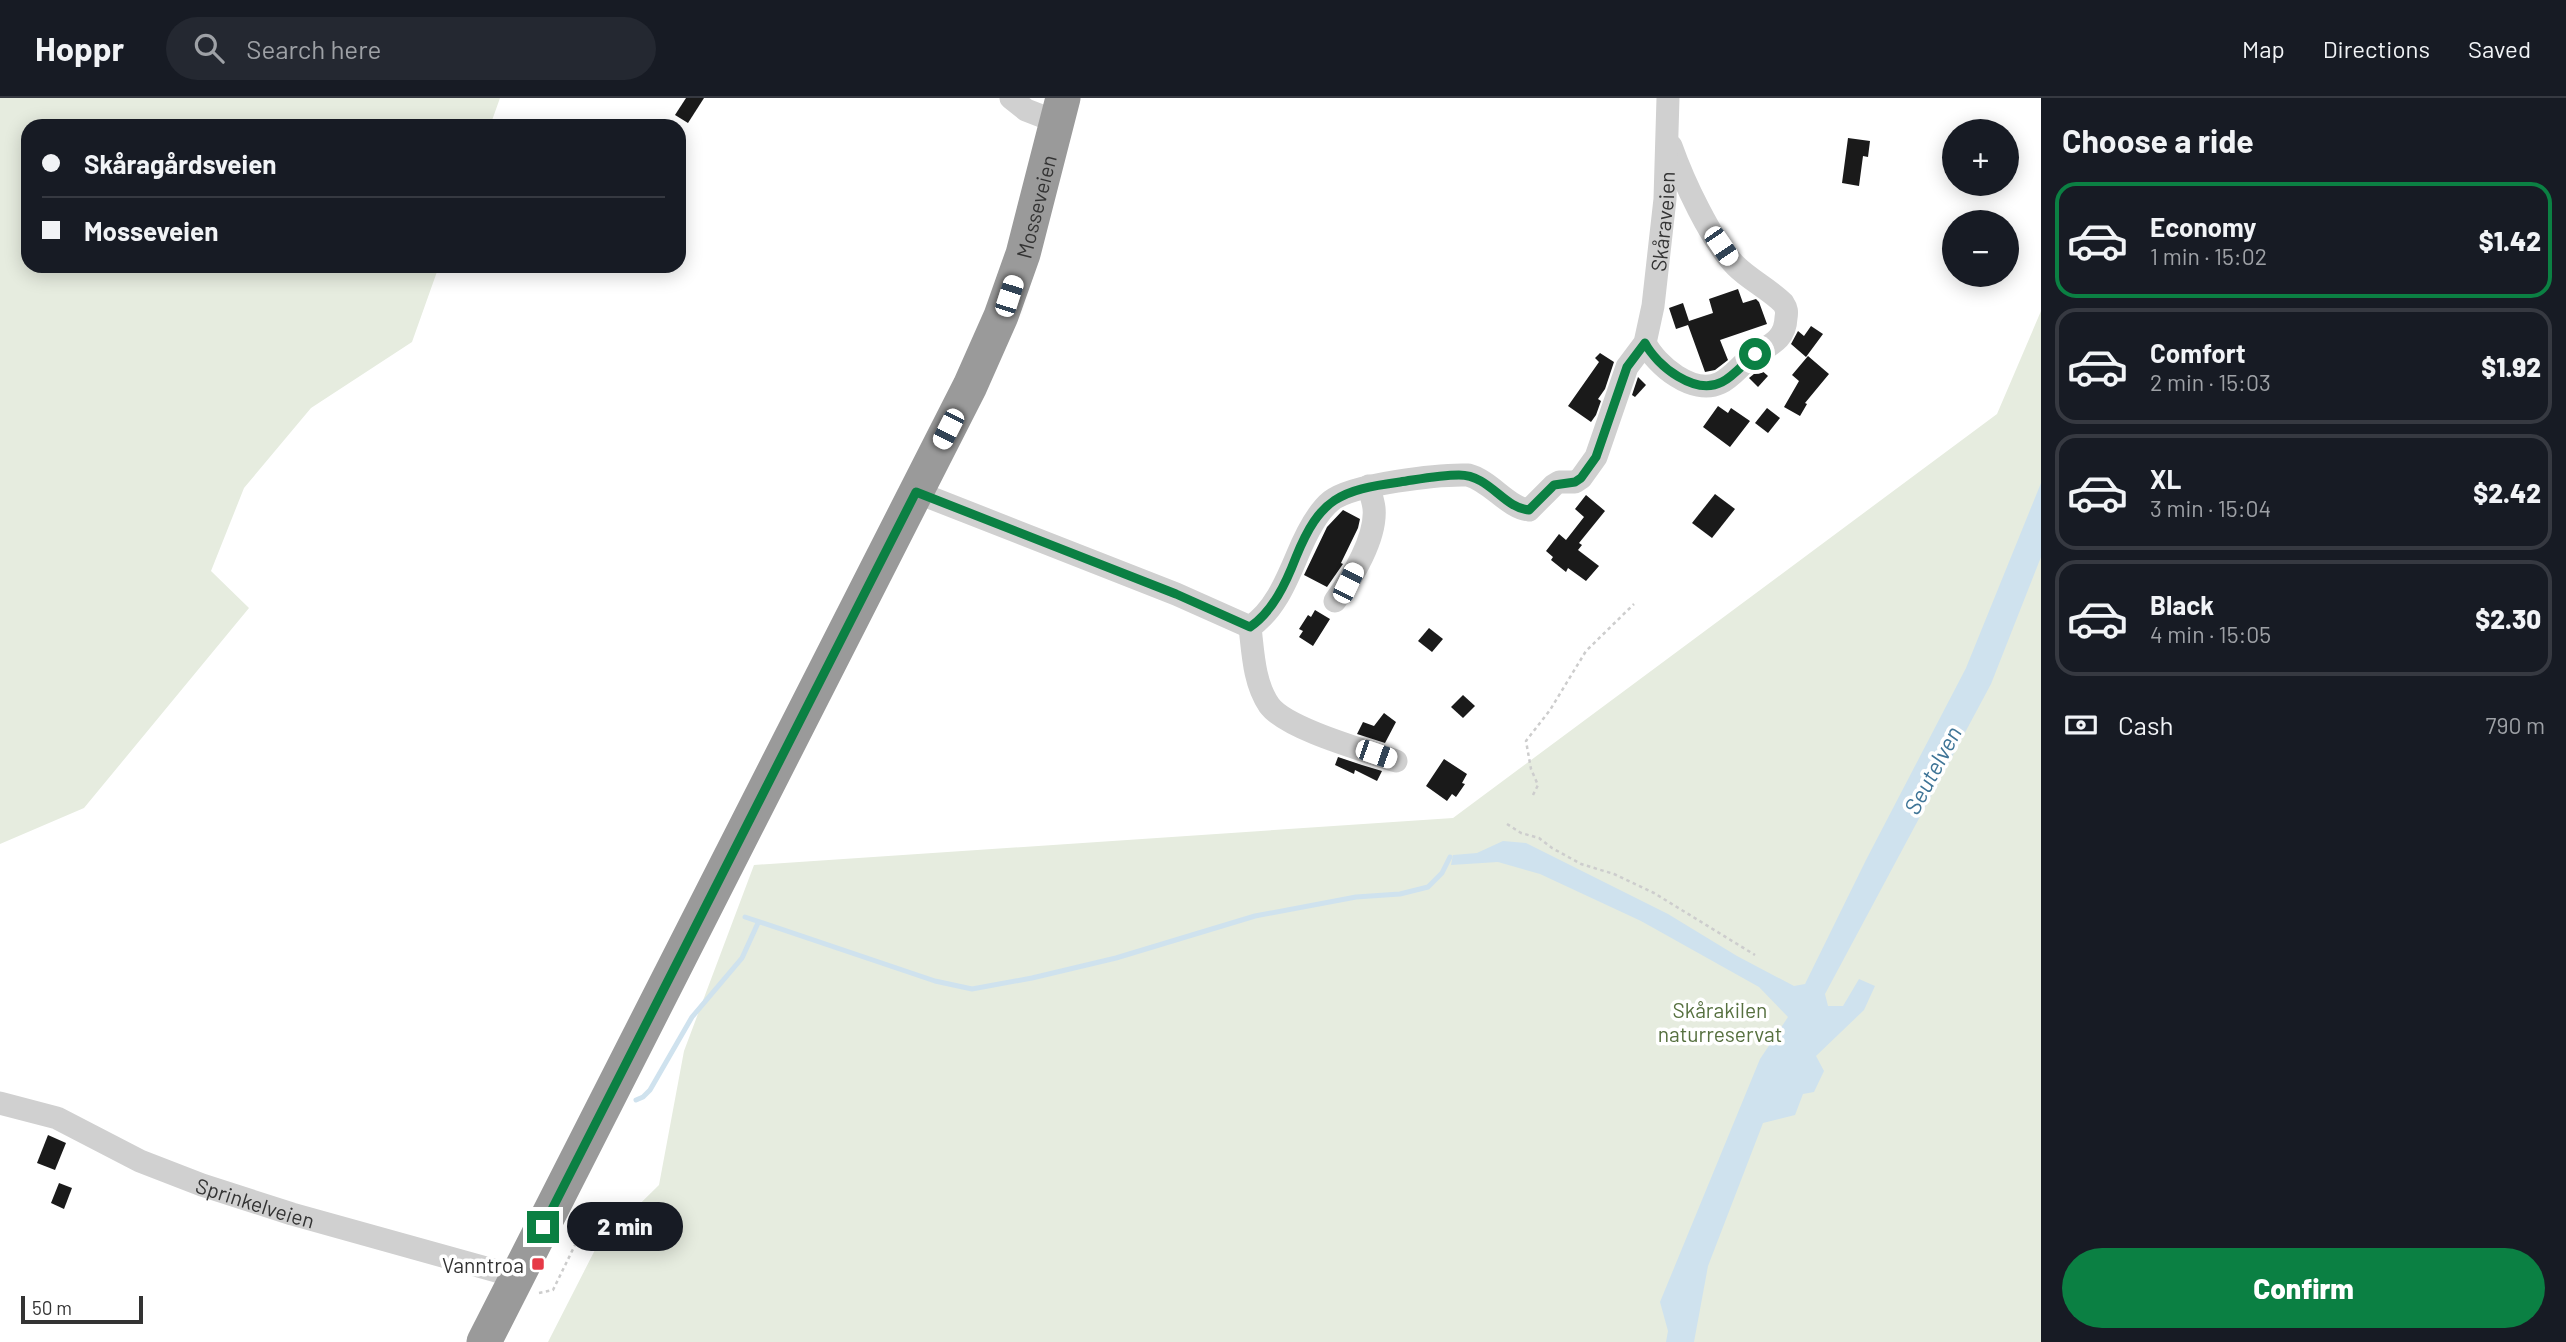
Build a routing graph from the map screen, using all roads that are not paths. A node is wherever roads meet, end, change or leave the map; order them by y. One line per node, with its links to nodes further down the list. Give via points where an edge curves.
1 (1012, 98): 3 (street, Mosseveien, via 1026,110)
2 (1668, 98): 4 (street, Skåraveien)
3 (1060, 110): 7 (highway, Mosseveien, via 1023,254 1001,316)
4 (1667, 136): 5 (street, Skåraveien, via 1665,200); 5 (street, via 1688,186 1730,259 1787,309 1779,339 1720,383 1703,386 1679,376 1658,361)
5 (1645, 343): 6 (street, via 1627,367 1596,457 1581,478 1554,485 1529,510 1468,475)
6 (1369, 485): 8 (street, via 1374,508 1371,536); 9 (street, via 1324,507 1277,596)
7 (916, 492): 9 (street); 12 (highway, Mosseveien)
8 (1335, 601)
9 (1250, 627): 10 (street, via 1257,678 1270,706 1315,733)
10 (1396, 761)
11 (0, 1104): 12 (street, Sprinkelveien, via 57,1118 140,1161 202,1185 458,1259)
12 (528, 1285): 13 (highway, Mosseveien)
13 (484, 1342)

